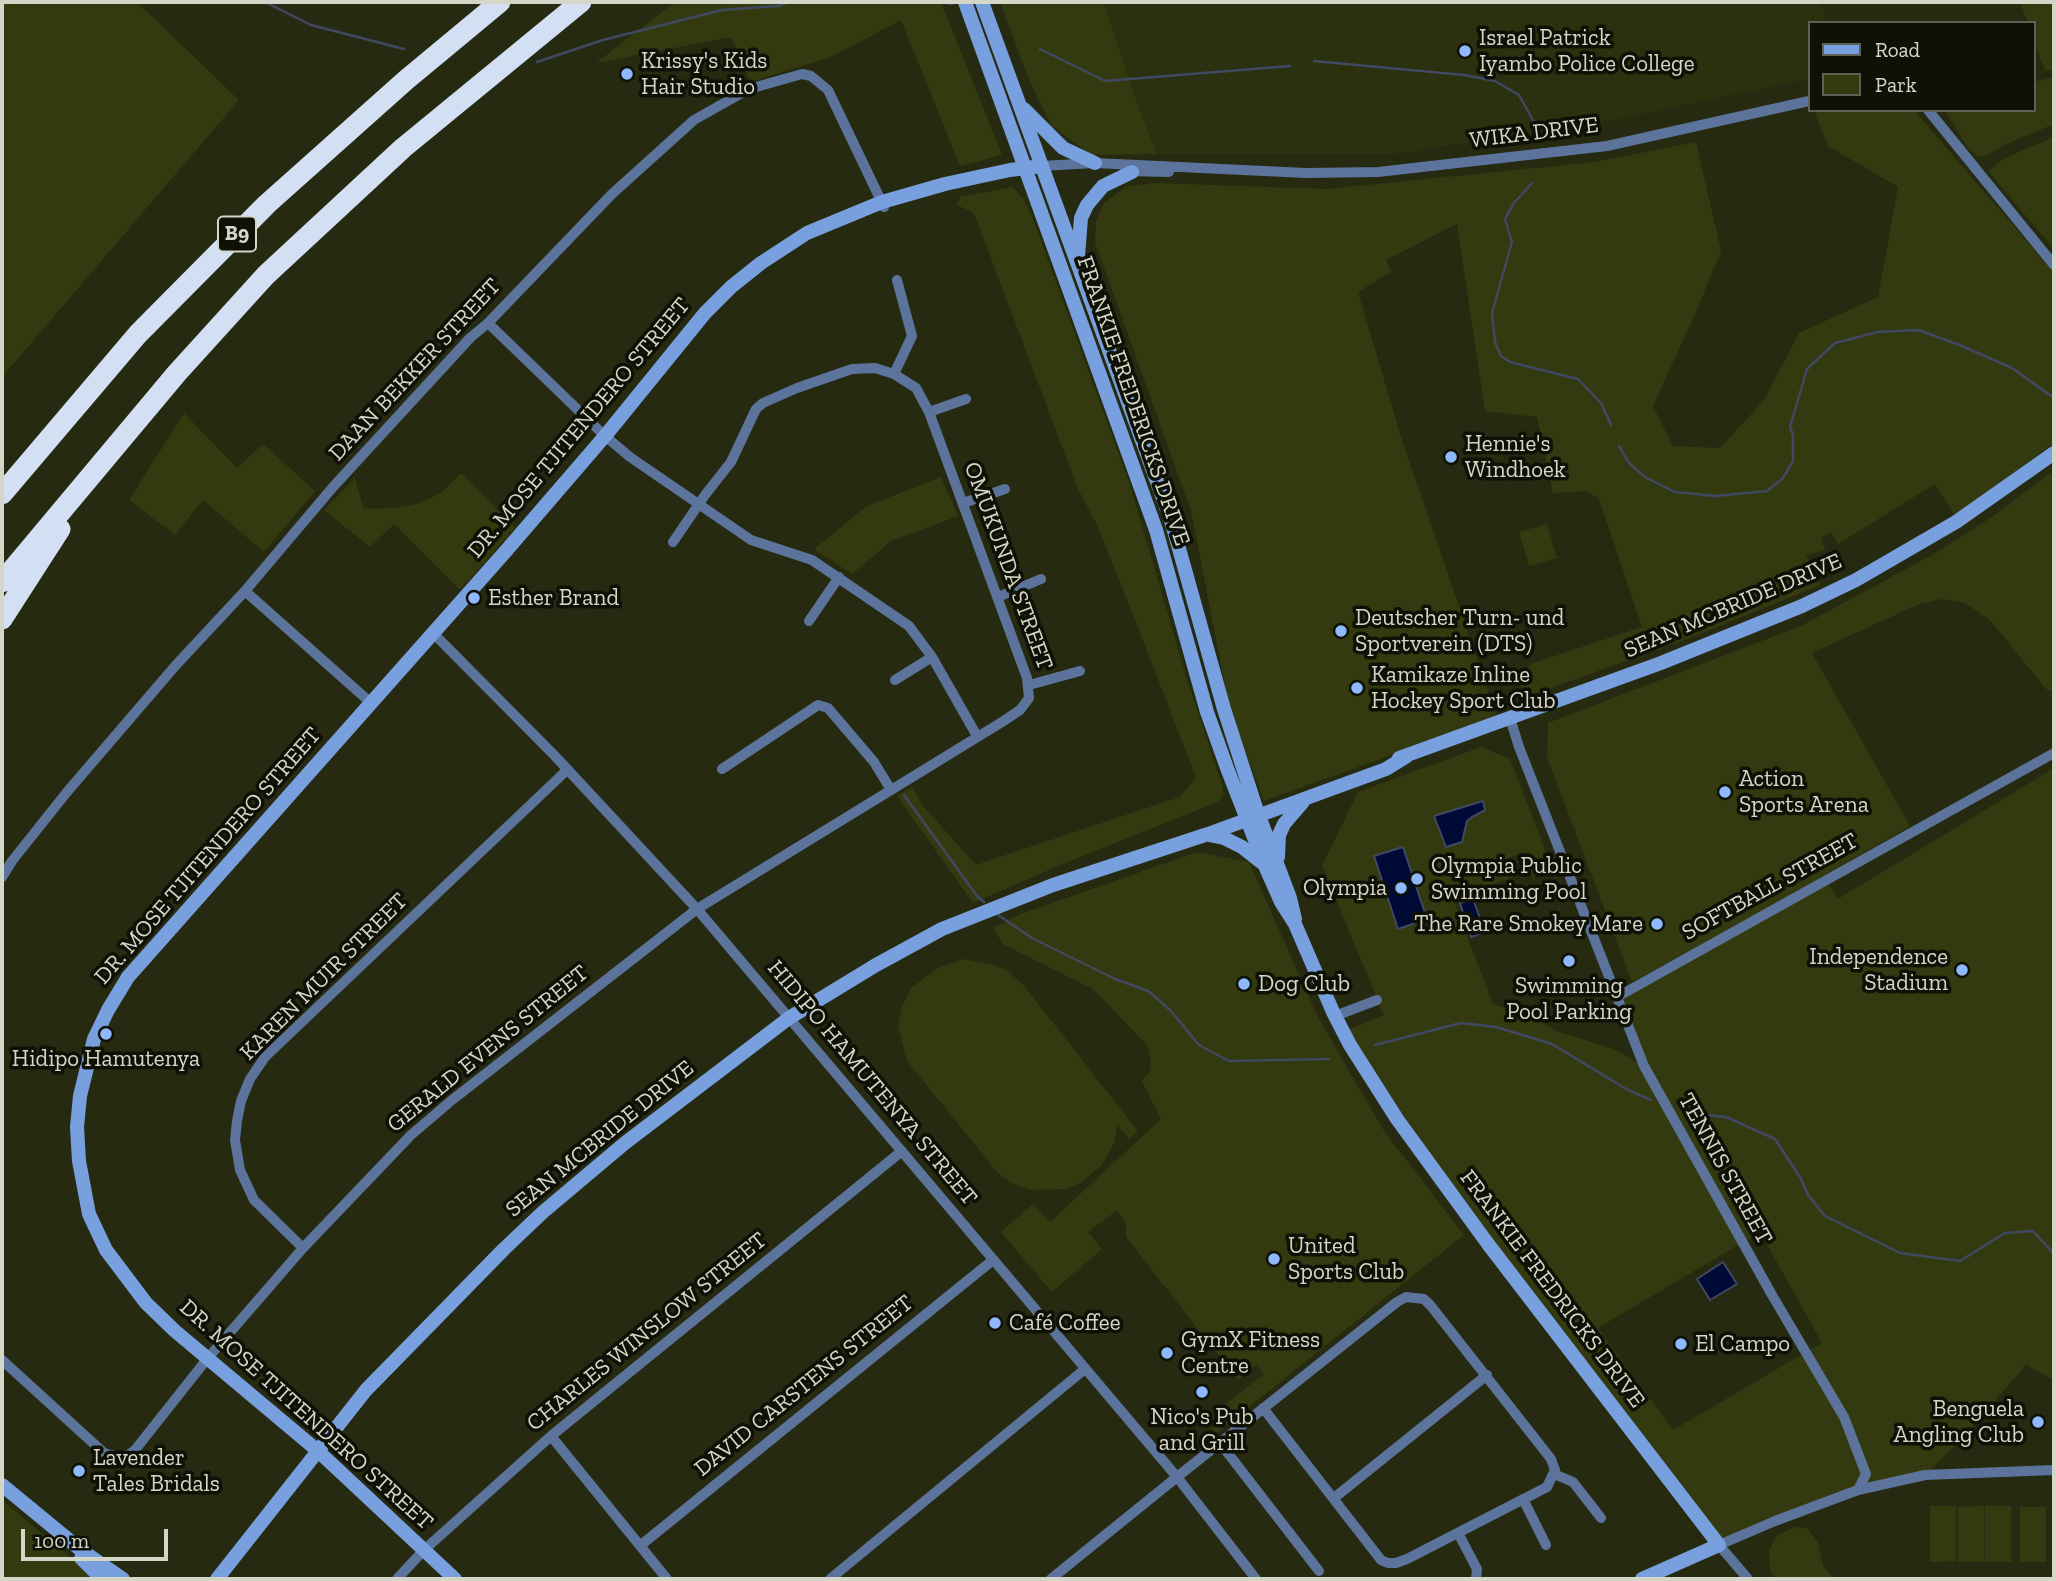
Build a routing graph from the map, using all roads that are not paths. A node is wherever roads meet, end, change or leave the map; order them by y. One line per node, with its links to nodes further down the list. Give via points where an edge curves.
1 (500, 2): 25 (highway, B9, via 267,204 138,334)
2 (582, 2): 22 (highway, B9, via 404,148 266,275)
3 (965, 2): 11 (main road, FRANKIE FREDERICKS DRIVE)
4 (982, 2): 6 (main road, FRANKIE FREDERICKS DRIVE)
5 (1808, 101): 10 (street, WIKA DRIVE, via 1607,146 1546,154 1378,172)
6 (1020, 106): 8 (main road, via 1063,148); 9 (main road, FRANKIE FREDERICKS DRIVE)
7 (1930, 112): 15 (street)
8 (1096, 163): 9 (street, WIKA DRIVE); 10 (street, WIKA DRIVE)
9 (1044, 170): 11 (main road, DR. MOSE TJITENDERO STREET); 12 (street, WIKA DRIVE); 14 (main road, FRANKIE FREDERICKS DRIVE)
10 (1259, 171): 12 (street, WIKA DRIVE)
11 (1027, 172): 13 (main road, DR. MOSE TJITENDERO STREET); 50 (main road, FRANKIE FREDERICKS DRIVE, via 1156,530 1207,712)
12 (1132, 172): 14 (main road, via 1103,186 1087,205)
13 (883, 204): 17 (street, DAAN BEKKER STREET, via 828,90 802,74 769,82 713,107 672,137); 21 (main road, DR. MOSE TJITENDERO STREET, via 807,233 731,287)
14 (1078, 260): 50 (main road, FRANKIE FREDERICKS DRIVE, via 1171,520)
15 (2054, 265)
16 (897, 280): 18 (street, via 912,336)
17 (488, 323): 21 (street); 32 (street, DAAN BEKKER STREET, via 333,487)
18 (894, 374): 20 (street, OMUKUNDA STREET, via 916,388); 27 (street, OMUKUNDA STREET, via 875,368 852,369 763,403 731,462)
19 (966, 399): 20 (street)
20 (929, 412): 26 (street, OMUKUNDA STREET)
21 (605, 436): 27 (street); 36 (main road, DR. MOSE TJITENDERO STREET)
22 (113, 448): 31 (highway, B9); 34 (highway)
23 (2054, 453): 42 (main road, SEAN MCBRIDE DRIVE, via 1956,522 1856,580 1661,663)
24 (1005, 489): 26 (street)
25 (2, 494)
26 (963, 503): 33 (street, OMUKUNDA STREET)
27 (700, 504): 28 (street, OMUKUNDA STREET); 29 (street, via 751,541 812,560)
28 (673, 542)
29 (839, 577): 35 (street); 37 (street, via 909,626)
30 (1041, 579): 33 (street)
31 (2, 582)
32 (245, 591): 41 (street); 55 (street, DAAN BEKKER STREET, via 67,792)
33 (998, 597): 40 (street, OMUKUNDA STREET)
34 (2, 619)
35 (809, 621)
36 (434, 634): 41 (main road, DR. MOSE TJITENDERO STREET); 47 (street, HIDIPO HAMUTENYA STREET)
37 (932, 657): 39 (street); 43 (street)
38 (1080, 671): 40 (street)
39 (895, 680)
40 (1029, 685): 43 (street, OMUKUNDA STREET, via 1023,707)
41 (371, 703): 65 (main road, DR. MOSE TJITENDERO STREET, via 128,977 102,1021 87,1062 77,1127 82,1182 93,1223 106,1250 146,1303)
42 (1510, 718): 45 (main road, SEAN MCBRIDE DRIVE); 58 (street, TENNIS STREET)
43 (977, 736): 48 (street, OMUKUNDA STREET)
44 (2054, 754): 58 (street, SOFTBALL STREET)
45 (1407, 756): 49 (main road, SEAN MCBRIDE DRIVE, via 1386,769); 50 (main road, SEAN MCBRIDE DRIVE)
46 (722, 769): 48 (street, via 818,705 828,708 867,753)
47 (567, 770): 56 (street, HIDIPO HAMUTENYA STREET); 63 (street, KAREN MUIR STREET, via 265,1057 250,1079 237,1121 240,1170 254,1200)
48 (891, 790): 56 (street, OMUKUNDA STREET)
49 (1310, 797): 50 (main road, SEAN MCBRIDE DRIVE); 54 (main road, via 1284,824 1278,846)
50 (1251, 814): 51 (main road, SEAN MCBRIDE DRIVE); 52 (main road, SEAN MCBRIDE DRIVE, via 1124,855); 53 (main road, FRANKIE FREDRICKS DRIVE); 54 (main road, FRANKIE FREDRICKS DRIVE)
51 (1208, 834): 52 (main road, SEAN MCBRIDE DRIVE); 53 (main road, via 1242,847)
52 (1107, 866): 61 (main road, SEAN MCBRIDE DRIVE, via 943,929)
53 (1265, 866): 57 (main road, FRANKIE FREDRICKS DRIVE)
54 (1280, 871): 57 (main road, FRANKIE FREDRICKS DRIVE)
55 (2, 877)
56 (697, 909): 61 (street, HIDIPO HAMUTENYA STREET); 63 (street, GERALD EVENS STREET, via 411,1135)
57 (1296, 924): 60 (main road, FRANKIE FREDRICKS DRIVE)
58 (1617, 998): 77 (street, TENNIS STREET, via 1653,1086 1844,1417 1866,1474)
59 (1377, 1000): 60 (street)
60 (1335, 1016): 85 (main road, FRANKIE FREDRICKS DRIVE, via 1397,1119)
61 (789, 1018): 62 (street, HIDIPO HAMUTENYA STREET); 72 (main road, SEAN MCBRIDE DRIVE, via 543,1212 366,1390)
62 (902, 1151): 64 (street, HIDIPO HAMUTENYA STREET); 70 (street, CHARLES WINSLOW STREET)
63 (303, 1248): 65 (street, GERALD EVENS STREET)
64 (993, 1261): 67 (street, HIDIPO HAMUTENYA STREET); 83 (street, DAVID CARSTENS STREET)
65 (207, 1359): 66 (street, via 135,1450 118,1457 104,1453); 72 (main road, DR. MOSE TJITENDERO STREET)
66 (2, 1360)
67 (1085, 1369): 75 (street, HIDIPO HAMUTENYA STREET); 94 (street)
68 (1487, 1374): 69 (street, via 1424,1299 1406,1297); 74 (street, via 1551,1459); 79 (street)
69 (1263, 1408): 71 (street); 79 (street)
70 (551, 1436): 83 (street); 86 (street, CHARLES WINSLOW STREET)
71 (1220, 1443): 75 (street); 87 (street)
72 (318, 1451): 86 (main road, DR. MOSE TJITENDERO STREET); 88 (main road, SEAN MCBRIDE DRIVE)
73 (2054, 1470): 77 (street, via 1925,1475)
74 (1554, 1474): 80 (street, via 1547,1487); 81 (street, via 1573,1482)
75 (1177, 1477): 95 (street); 96 (street, HIDIPO HAMUTENYA STREET)
76 (2, 1485): 90 (main road)
77 (1858, 1490): 85 (street)
78 (2, 1494): 89 (main road)
79 (1334, 1498): 82 (street, via 1388,1563 1406,1559)
80 (1523, 1499): 82 (street); 84 (street)
81 (1601, 1518)
82 (1458, 1532): 97 (street, via 1477,1569)
83 (641, 1545): 93 (street)
84 (1546, 1545)
85 (1719, 1545): 98 (main road); 99 (street, FRANKIE FREDRICKS DRIVE)
86 (424, 1550): 91 (street, CHARLES WINSLOW STREET); 92 (main road, DR. MOSE TJITENDERO STREET)
87 (1319, 1571)
88 (220, 1578)
89 (102, 1579)
90 (123, 1579)
91 (397, 1579)
92 (455, 1579)
93 (667, 1579)
94 (830, 1579)
95 (1051, 1579)
96 (1256, 1579)
97 (1476, 1579)
98 (1642, 1579)
99 (1748, 1579)

